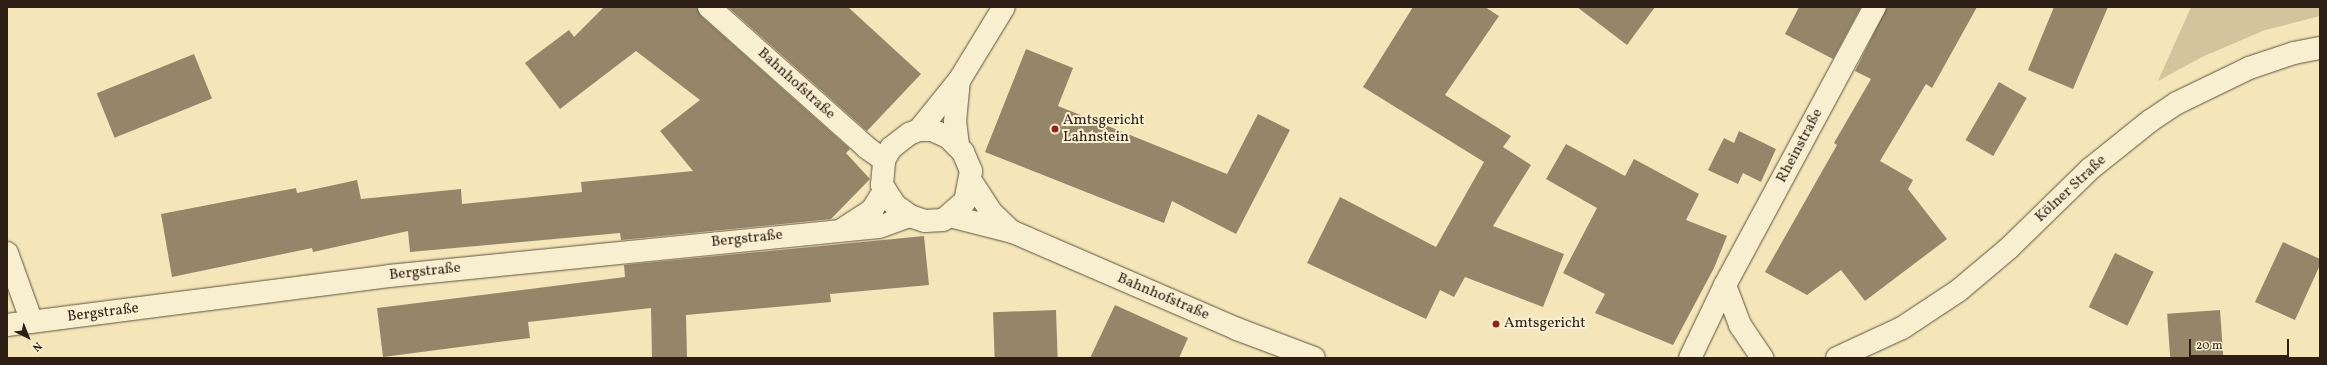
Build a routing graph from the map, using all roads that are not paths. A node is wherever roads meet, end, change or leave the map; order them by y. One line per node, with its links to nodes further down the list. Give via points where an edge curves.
1 (709, 7): 8 (street, Bahnhofstraße, via 867,148)
2 (1004, 7): 5 (street)
3 (1875, 7): 16 (street, Rheinstraße)
4 (2320, 48): 19 (street, Kölner Straße, via 2294,53 2250,68 2177,103 2090,169 2009,248 1958,291 1902,328)
5 (960, 79): 6 (street); 7 (street, via 955,122)
6 (920, 130): 7 (street, Bahnhofstraße, via 940,133); 8 (street, via 900,140)
7 (958, 144): 9 (street, Bahnhofstraße, via 968,161)
8 (884, 160): 10 (street, via 881,178)
9 (971, 181): 12 (street, Bahnhofstraße, via 965,201); 14 (street, Bahnhofstraße, via 991,212)
10 (884, 191): 11 (street, Bahnhofstraße, via 895,205); 13 (street, Bergstraße, via 872,210)
11 (910, 216): 12 (street, Bahnhofstraße, via 935,222); 13 (street, Bergstraße, via 879,227)
12 (950, 216): 14 (street, Bahnhofstraße)
13 (843, 229): 17 (street, Bergstraße, via 389,276)
14 (1013, 232): 20 (street, Bahnhofstraße, via 1270,342)
15 (7, 253): 17 (street)
16 (1725, 285): 21 (street, Rheinstraße); 22 (street, via 1740,324)
17 (32, 322): 18 (street, Bergstraße)
18 (7, 325)
19 (1844, 357)
20 (1314, 358)
21 (1690, 358)
22 (1762, 358)

